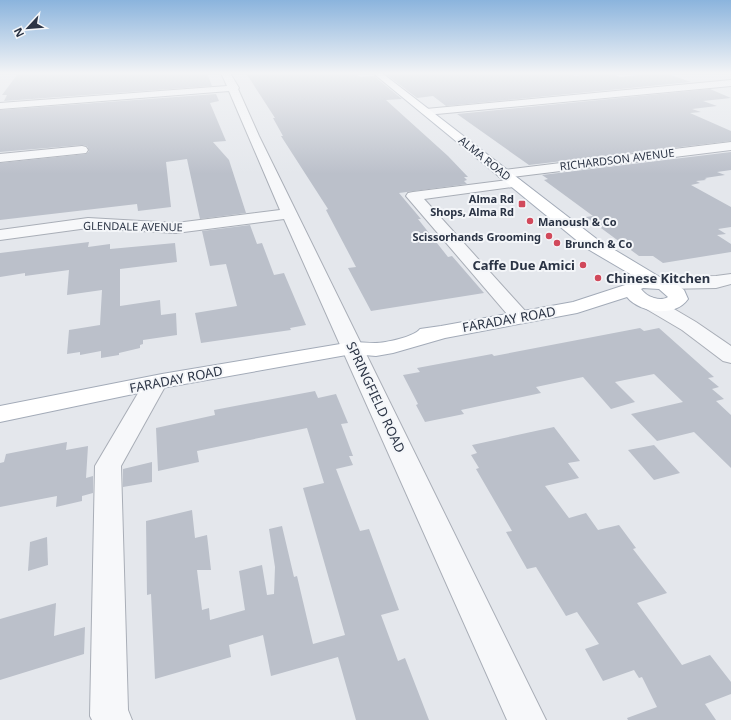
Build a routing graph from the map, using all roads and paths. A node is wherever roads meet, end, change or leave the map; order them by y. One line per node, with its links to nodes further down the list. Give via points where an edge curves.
1 (241, 107): 9 (street, SPRINGFIELD ROAD)
2 (419, 107): 4 (main road, ALMA ROAD)
3 (483, 107): 4 (street)
4 (426, 112): 8 (main road, ALMA ROAD)
5 (731, 146): 8 (street, RICHARDSON AVENUE)
6 (82, 150): 7 (street)
7 (0, 158)
8 (509, 178): 11 (main road, ALMA ROAD); 18 (street, RICHARDSON AVENUE, via 413,196)
9 (290, 214): 10 (street, GLENDALE AVENUE, via 176,228 88,223); 19 (street, SPRINGFIELD ROAD)
10 (0, 234)
11 (592, 244): 13 (main road, ALMA ROAD); 14 (main road, ALMA ROAD, via 596,253)
12 (723, 281): 13 (street); 15 (street, via 692,290)
13 (658, 283): 14 (main road, FARADAY ROAD, via 642,282); 15 (main road, ALMA ROAD, via 674,290)
14 (632, 287): 16 (main road, ALMA ROAD, via 634,294); 17 (main road, FARADAY ROAD)
15 (678, 298): 16 (main road, FARADAY ROAD, via 675,302 665,305); 20 (street, via 692,317)
16 (648, 302): 17 (main road, FARADAY ROAD, via 598,308); 20 (street)
17 (577, 307): 18 (main road, FARADAY ROAD)
18 (520, 317): 19 (main road, FARADAY ROAD, via 441,332 393,347 376,350)
19 (352, 348): 21 (main road, FARADAY ROAD); 24 (street, SPRINGFIELD ROAD)
20 (731, 355)
21 (155, 383): 22 (main road, FARADAY ROAD); 23 (street, via 108,466 109,716)
22 (0, 414)
23 (113, 720)
24 (528, 720)

